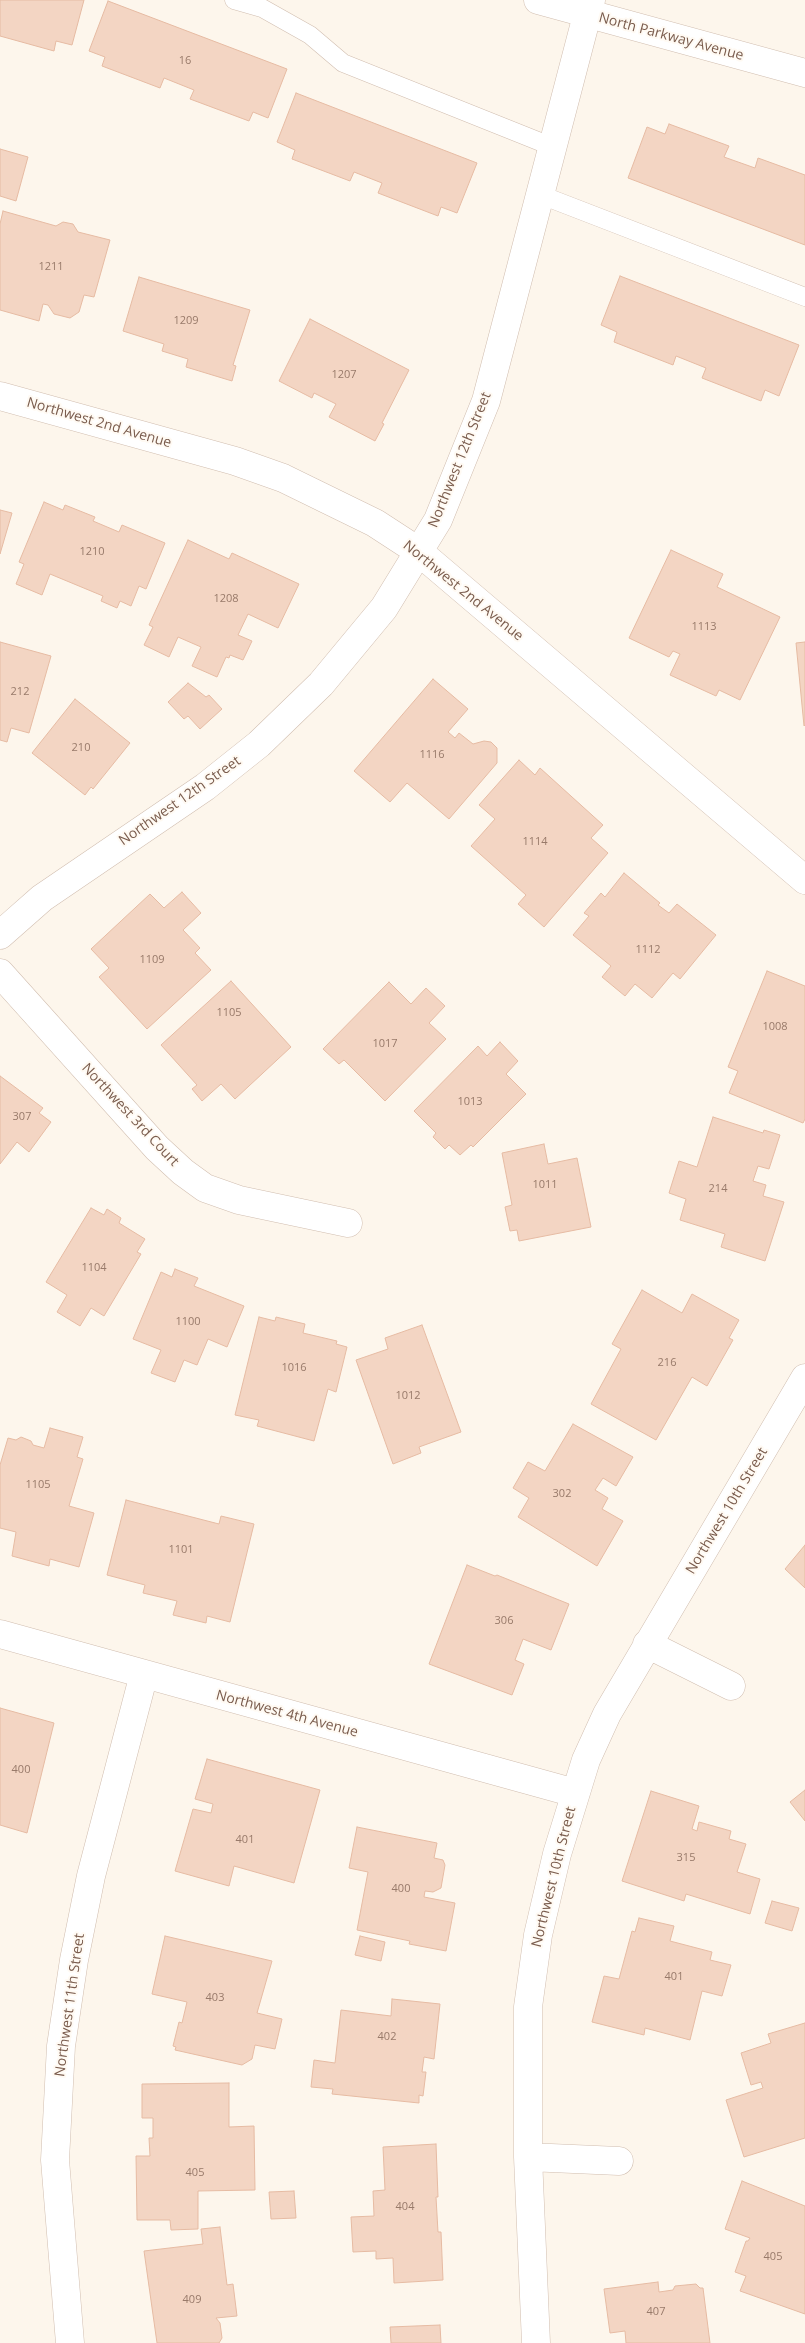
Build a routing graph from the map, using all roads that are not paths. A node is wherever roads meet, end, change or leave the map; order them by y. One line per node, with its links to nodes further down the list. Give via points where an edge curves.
1 (234, 0): 5 (lane, via 262,8 310,35 343,63)
2 (538, 0): 3 (street, North Parkway Avenue)
3 (589, 7): 4 (street, North Parkway Avenue); 5 (street, Northwest 12th Street)
4 (805, 74)
5 (553, 147): 6 (street, Northwest 12th Street)
6 (541, 196): 7 (lane); 9 (street, Northwest 12th Street, via 486,401 438,520)
7 (805, 297)
8 (0, 396): 9 (street, Northwest 2nd Avenue, via 235,461 283,478 375,523)
9 (418, 551): 10 (street, Northwest 2nd Avenue); 11 (street, Northwest 12th Street, via 384,608 334,669 259,744 205,787 42,898)
10 (805, 880)
11 (0, 935)
12 (0, 974): 13 (street, Northwest 3rd Court, via 158,1148 205,1188 239,1200)
13 (348, 1223)
14 (805, 1378): 16 (street, Northwest 10th Street)
15 (0, 1634): 17 (street, Northwest 4th Avenue)
16 (647, 1644): 18 (street); 19 (street, Northwest 10th Street, via 607,1714)
17 (144, 1674): 19 (street, Northwest 4th Avenue); 22 (street, Northwest 11th Street, via 91,1876 61,2046 55,2160)
18 (731, 1686)
19 (575, 1792): 20 (street, Northwest 10th Street, via 538,1935 530,1989)
20 (528, 2157): 21 (street); 23 (street, Northwest 10th Street)
21 (619, 2161)
22 (70, 2343)
23 (536, 2343)

